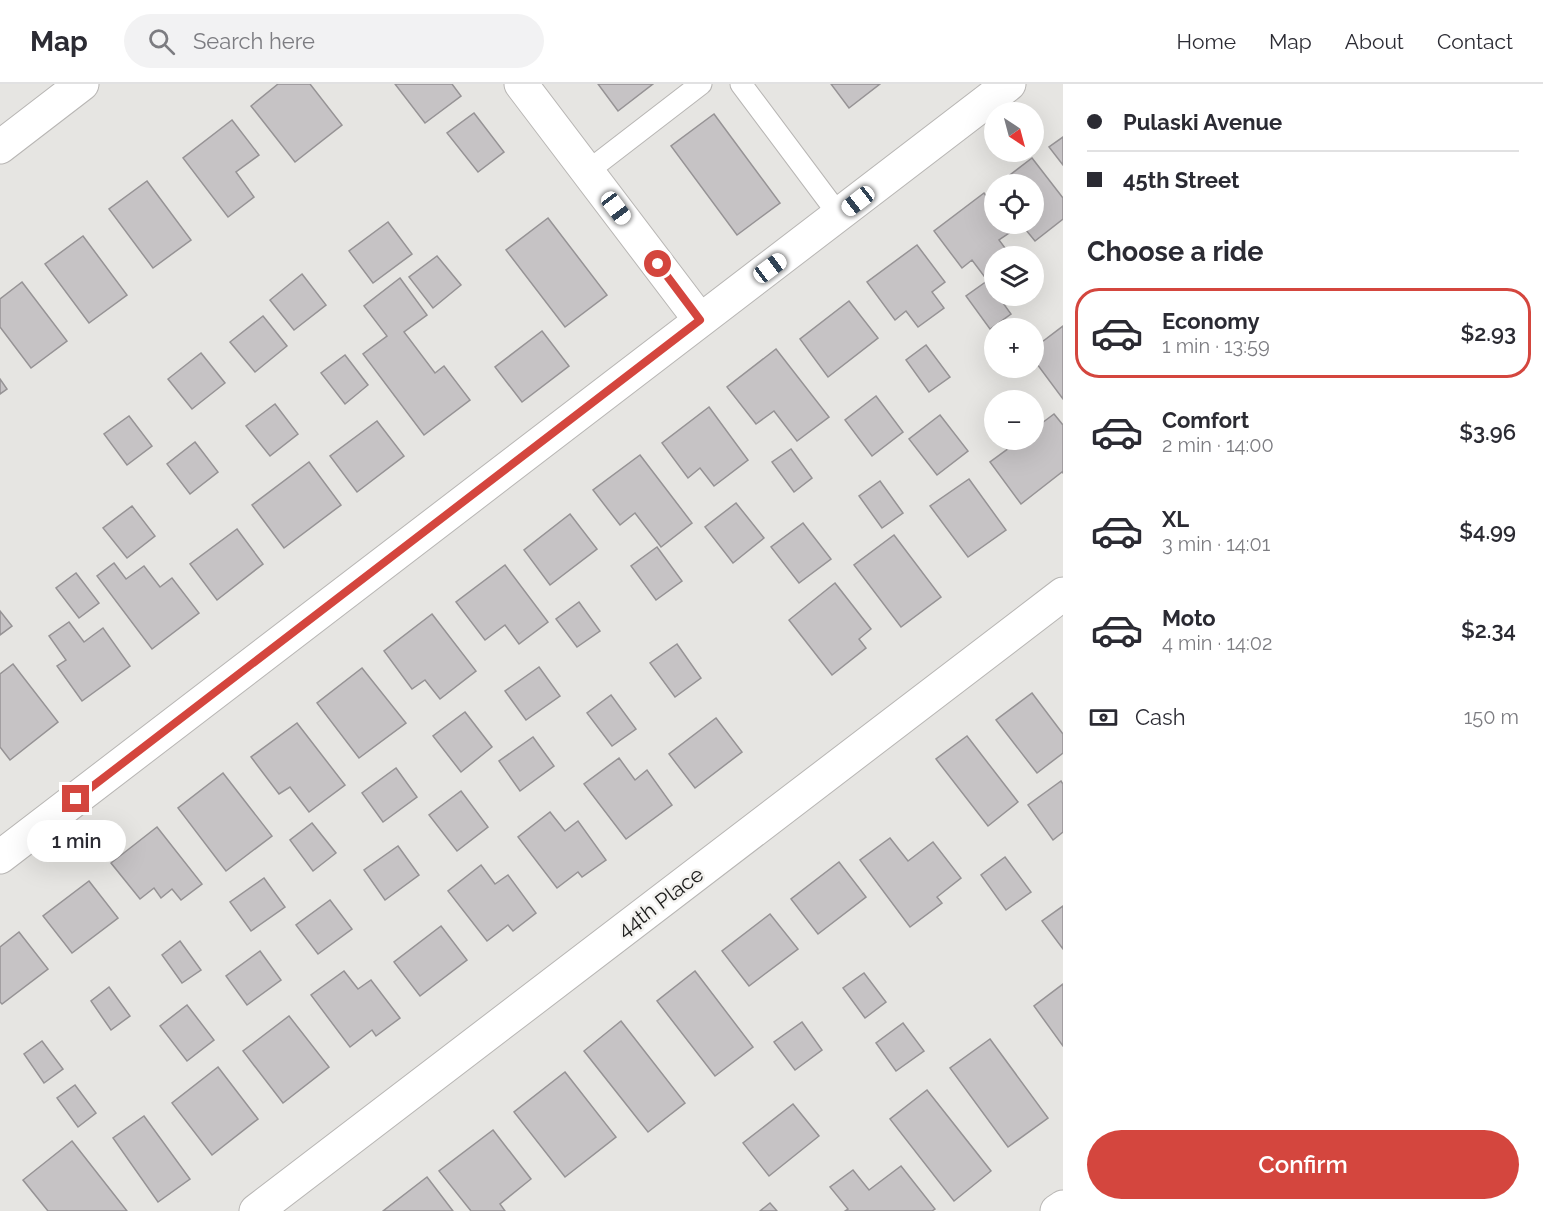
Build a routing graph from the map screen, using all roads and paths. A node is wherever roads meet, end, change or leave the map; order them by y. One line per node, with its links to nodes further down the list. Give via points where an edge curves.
1 (82, 84): 6 (street)
2 (521, 84): 7 (street)
3 (701, 84): 7 (lane)
4 (741, 84): 8 (lane)
5 (1009, 84): 8 (street)
6 (0, 147)
7 (588, 171): 9 (street)
8 (839, 215): 9 (street)
9 (700, 320): 11 (street)
10 (1063, 594): 13 (street, 44th Place)
11 (0, 857)
12 (1063, 1207): 14 (street)
13 (256, 1211)
14 (1057, 1211)

